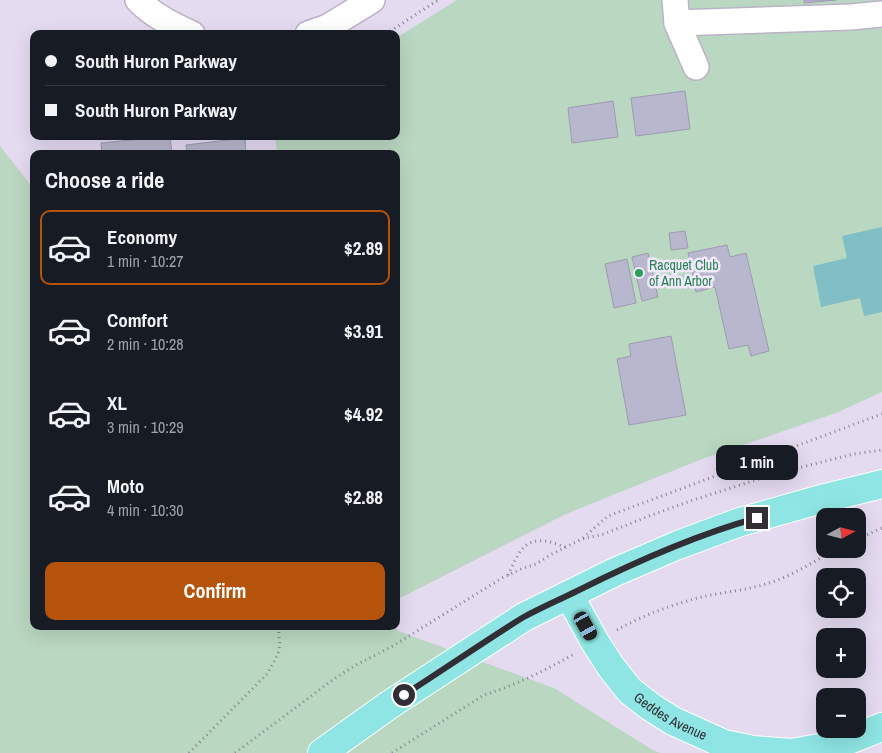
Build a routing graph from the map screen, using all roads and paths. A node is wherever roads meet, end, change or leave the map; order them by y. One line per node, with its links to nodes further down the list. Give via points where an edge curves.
1 (138, 0): 6 (street, via 144,7)
2 (372, 0): 7 (street)
3 (438, 0): 8 (path)
4 (676, 12): 5 (street); 9 (street)
5 (882, 14)
6 (183, 30)
7 (319, 30)
8 (392, 30)
9 (696, 67)
10 (882, 414): 15 (path, via 608,516)
11 (882, 450): 15 (path, via 745,482 604,534)
12 (882, 484): 19 (main road, via 740,522 678,545)
13 (882, 528): 14 (path)
14 (866, 535)
15 (582, 539): 16 (path)
16 (566, 547): 18 (path); 18 (path, via 538,541 526,545)
17 (821, 558): 20 (path, via 766,584 686,601)
18 (508, 576): 25 (path, via 334,679)
19 (569, 595): 23 (main road, Geddes Avenue, via 606,658 630,691 673,721 716,741 753,750 792,753 836,745); 26 (main road, via 524,617)
20 (632, 622)
21 (278, 630): 24 (path, via 278,654 267,674)
22 (573, 655): 27 (path, via 484,695)
23 (882, 728)
24 (189, 753)
25 (235, 753)
26 (322, 753)
27 (392, 753)

